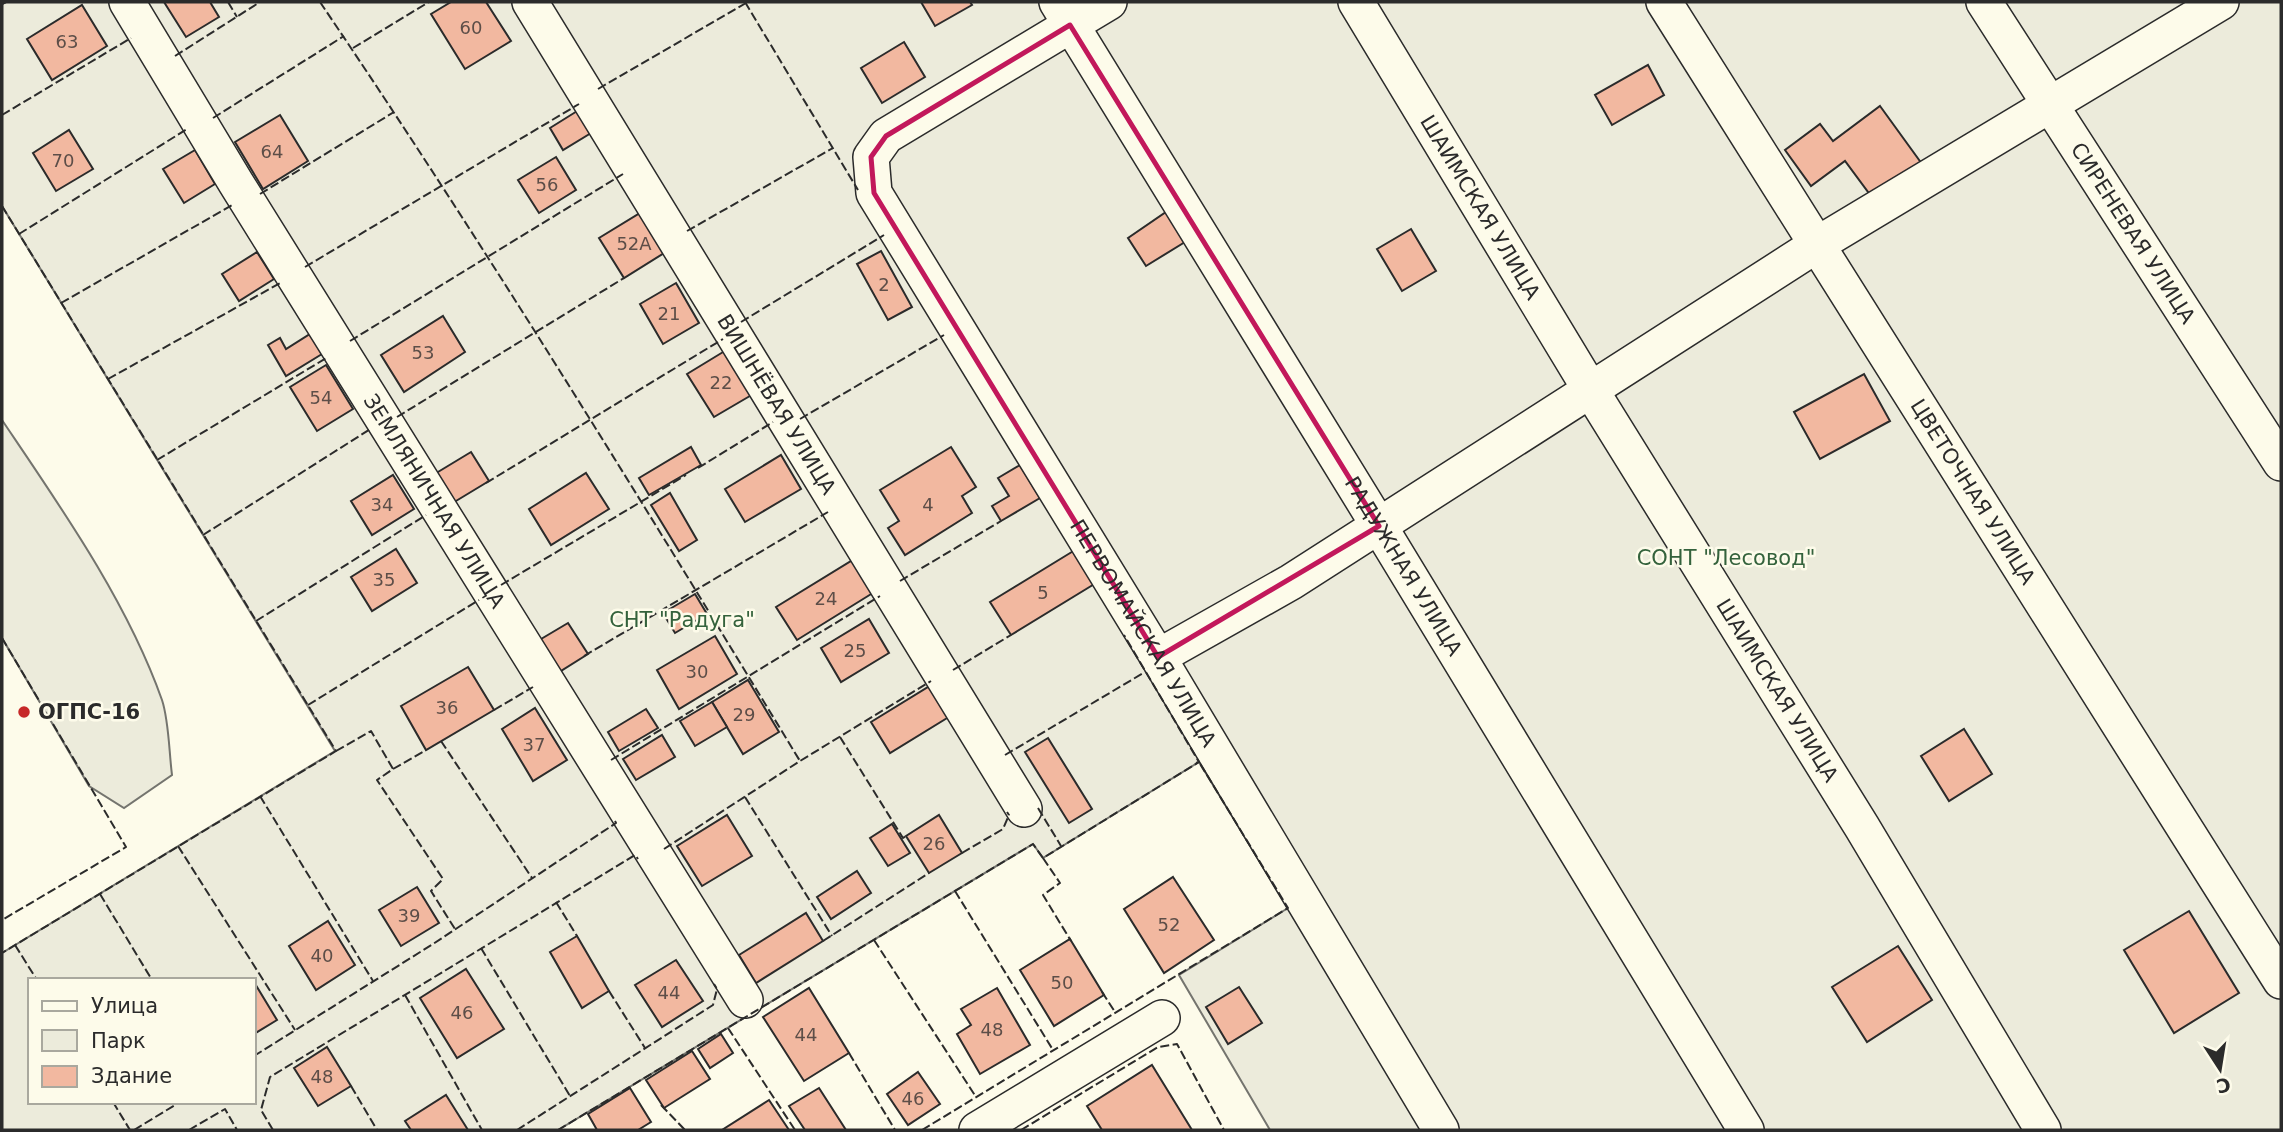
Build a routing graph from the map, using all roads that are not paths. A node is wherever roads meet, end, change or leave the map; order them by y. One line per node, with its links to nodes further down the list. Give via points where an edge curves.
1 (127, 2): 17 (street, ЗЕМЛЯНИЧНАЯ УЛИЦА)
2 (530, 2): 15 (street, ВИШНЁВАЯ УЛИЦА)
3 (1109, 2): 8 (street)
4 (1356, 2): 11 (street, ШАИМСКАЯ УЛИЦА)
5 (1664, 2): 10 (street, ЦВЕТОЧНАЯ УЛИЦА)
6 (1984, 2): 9 (street, СИРЕНЕВАЯ УЛИЦА)
7 (2221, 2): 9 (street)
8 (1063, 13): 13 (street, РАДУЖНАЯ УЛИЦА); 14 (street, ПЕРВОМАЙСКАЯ УЛИЦА, via 887,136 871,157 874,193)
9 (2050, 105): 10 (street); 12 (street, СИРЕНЕВАЯ УЛИЦА)
10 (1818, 244): 11 (street); 16 (street, ЦВЕТОЧНАЯ УЛИЦА)
11 (1590, 389): 13 (street); 22 (street, ШАИМСКАЯ УЛИЦА, via 1862,827)
12 (2281, 463)
13 (1379, 526): 14 (street); 21 (street, РАДУЖНАЯ УЛИЦА)
14 (1158, 657): 20 (street, ПЕРВОМАЙСКАЯ УЛИЦА)
15 (1024, 809)
16 (2281, 981)
17 (744, 1000)
18 (1162, 1018): 19 (street)
19 (977, 1130)
20 (1441, 1130)
21 (1746, 1130)
22 (2043, 1130)

